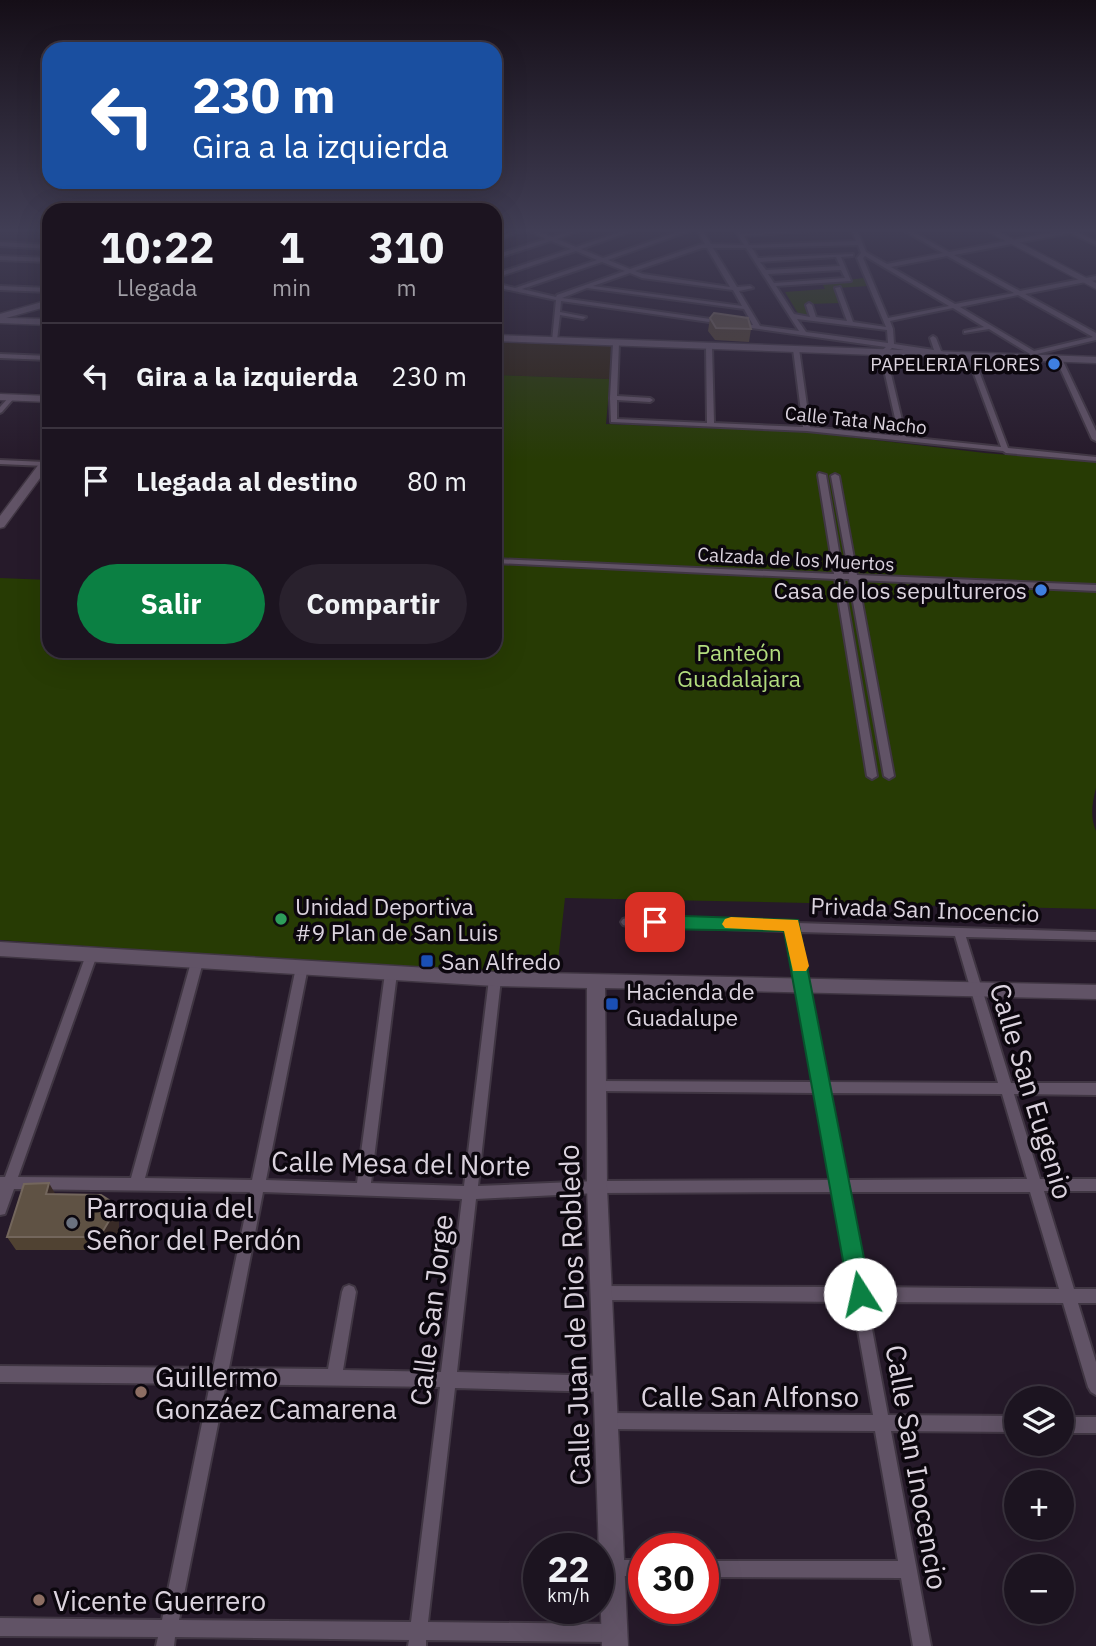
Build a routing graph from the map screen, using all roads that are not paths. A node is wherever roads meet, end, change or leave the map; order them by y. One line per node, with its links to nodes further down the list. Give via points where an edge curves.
1 (38, 307): 18 (street)
2 (557, 307): 13 (street)
3 (613, 307): 14 (street)
4 (662, 307): 14 (street)
5 (738, 307): 12 (street)
6 (786, 307): 15 (street)
7 (810, 307): 17 (street)
8 (845, 307): 21 (street)
9 (880, 307): 19 (street)
10 (953, 307): 19 (street); 23 (street)
11 (1043, 307): 27 (street)
12 (747, 308): 22 (street)
13 (557, 313): 16 (street); 30 (street)
14 (657, 313): 22 (street)
15 (792, 316): 17 (street); 26 (street)
16 (583, 317)
17 (814, 319): 21 (street)
18 (1, 320): 20 (street)
19 (886, 320): 24 (street)
20 (42, 322)
21 (852, 324): 24 (street)
22 (758, 327): 26 (street)
23 (991, 327): 25 (street); 37 (street)
24 (890, 329): 34 (street)
25 (966, 332)
26 (804, 334): 34 (street)
27 (1096, 337): 37 (street)
28 (502, 338): 30 (street)
29 (933, 338): 35 (street)
30 (554, 340): 31 (street)
31 (616, 342): 32 (street); 44 (street)
32 (709, 346): 33 (street); 48 (street)
33 (796, 349): 34 (street); 49 (street)
34 (887, 349): 35 (street); 51 (street)
35 (939, 353): 36 (street)
36 (970, 355): 37 (street); 52 (street)
37 (1034, 355): 40 (street)
38 (0, 356): 39 (street)
39 (42, 358)
40 (1059, 359): 41 (street); 50 (street)
41 (1096, 360)
42 (0, 397): 43 (street)
43 (12, 397): 45 (street); 47 (street)
44 (613, 398): 46 (street); 48 (street, Calle Tata Nacho, via 613,421)
45 (42, 399)
46 (650, 400)
47 (0, 411)
48 (711, 425): 49 (street, Calle Tata Nacho)
49 (807, 429): 51 (street, Calle Tata Nacho)
50 (1096, 439)
51 (903, 440): 52 (street, Calle Tata Nacho)
52 (1006, 451): 53 (street, Calle Tata Nacho)
53 (1096, 459)
54 (42, 461): 55 (street)
55 (0, 462)
56 (42, 468): 59 (street)
57 (822, 475): 61 (street)
58 (835, 476): 62 (street)
59 (0, 524)
60 (502, 561): 61 (street, Calzada de los Muertos)
61 (839, 577): 62 (street, Calzada de los Muertos); 64 (street)
62 (853, 577): 63 (street, Calzada de los Muertos); 65 (street)
63 (1096, 588)
64 (872, 776)
65 (889, 776)
66 (627, 922): 67 (street, Privada San Inocencio)
67 (792, 925): 68 (street, Privada San Inocencio); 77 (street, Calle San Inocencio)
68 (959, 931): 69 (street, Privada San Inocencio); 78 (street, Calle San Eugenio)
69 (1096, 936)
70 (0, 949): 71 (street)
71 (91, 955): 72 (street); 84 (street)
72 (197, 962): 73 (street); 86 (street)
73 (302, 967): 74 (street); 89 (street)
74 (391, 973): 75 (street); 91 (street)
75 (495, 979): 76 (street); 92 (street, Calle San Jorge)
76 (596, 983): 77 (street); 80 (street, Calle Juan de Dios Robledo)
77 (804, 987): 78 (street); 81 (street, Calle San Inocencio)
78 (975, 990): 79 (street); 82 (street, Calle San Eugenio)
79 (1096, 992)
80 (597, 1086): 81 (street); 90 (street, Calle Juan de Dios Robledo)
81 (823, 1087): 82 (street); 85 (street, Calle San Inocencio)
82 (1006, 1088): 83 (street); 87 (street, Calle San Eugenio)
83 (1096, 1089)
84 (5, 1183): 86 (street, Calle Mesa del Norte); 93 (street)
85 (840, 1184): 87 (street, Calle Mesa del Norte); 90 (street, Calle Mesa del Norte); 96 (street, Calle San Inocencio)
86 (136, 1185): 89 (street, Calle Mesa del Norte)
87 (1035, 1185): 88 (street, Calle Mesa del Norte); 97 (street, Calle San Eugenio)
88 (1096, 1185)
89 (257, 1186): 91 (street, Calle Mesa del Norte); 101 (street)
90 (597, 1187): 92 (street, Calle Mesa del Norte); 95 (street, Calle Juan de Dios Robledo)
91 (363, 1190): 92 (street, Calle Mesa del Norte)
92 (472, 1193): 102 (street, Calle San Jorge)
93 (0, 1209)
94 (349, 1292): 100 (street)
95 (602, 1293): 96 (street); 103 (street, Calle Juan de Dios Robledo)
96 (860, 1294): 97 (street); 106 (street, Calle San Inocencio)
97 (1068, 1295): 98 (street); 104 (street, Calle San Eugenio)
98 (1096, 1296)
99 (0, 1374): 101 (street)
100 (334, 1377): 101 (street); 102 (street)
101 (219, 1378): 115 (street)
102 (449, 1381): 103 (street); 116 (street, Calle San Jorge)
103 (606, 1384): 105 (street, Calle Juan de Dios Robledo)
104 (1096, 1387)
105 (608, 1421): 106 (street, Calle San Alfonso); 110 (street, Calle Juan de Dios Robledo)
106 (883, 1423): 107 (street, Calle San Alfonso); 112 (street, Calle San Inocencio)
107 (1004, 1424)
108 (1074, 1425): 109 (street)
109 (1096, 1425)
110 (611, 1533)
111 (719, 1569): 112 (street)
112 (909, 1570): 118 (street, Calle San Inocencio)
113 (614, 1615): 117 (street, Calle Juan de Dios Robledo)
114 (0, 1627): 115 (street)
115 (167, 1637): 116 (street)
116 (418, 1638): 117 (street)
117 (615, 1639)
118 (922, 1646)

